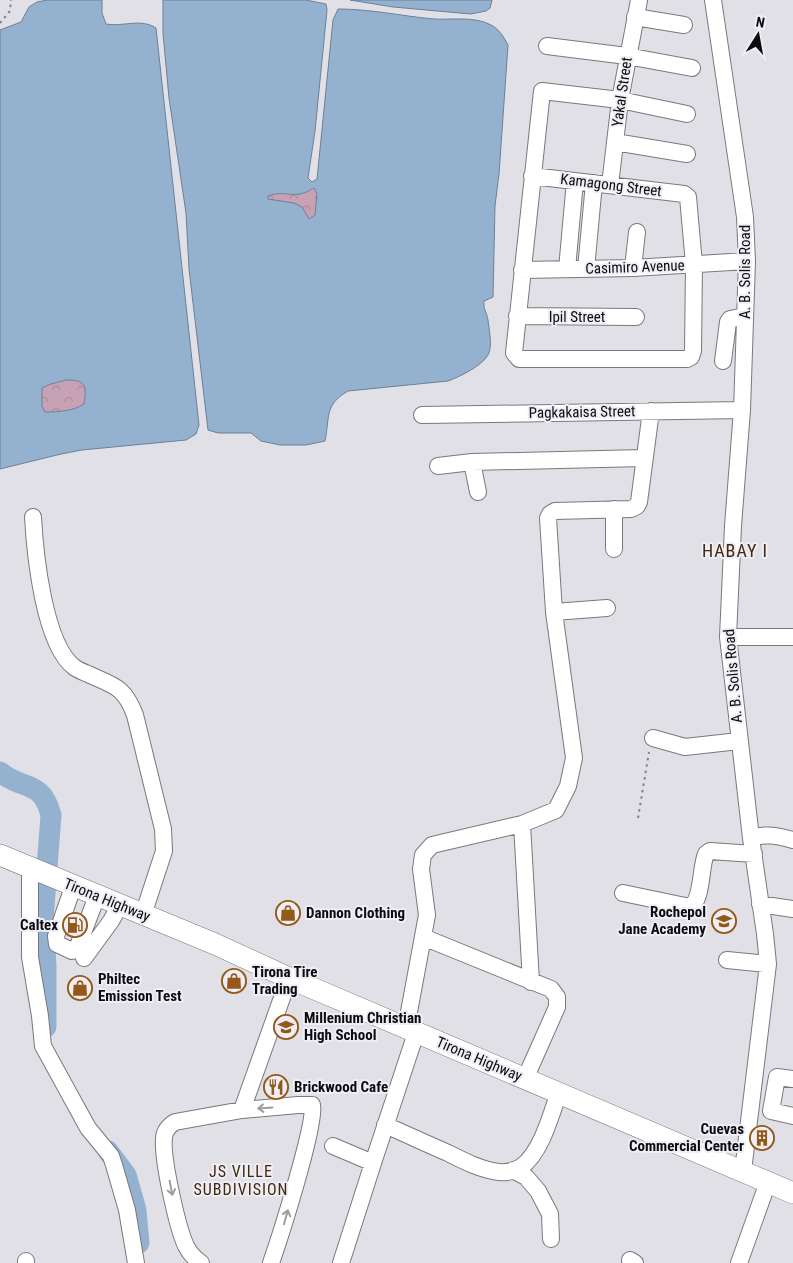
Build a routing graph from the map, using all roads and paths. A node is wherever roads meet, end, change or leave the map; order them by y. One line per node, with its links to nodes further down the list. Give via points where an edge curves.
1 (12, 0): 5 (path, via 10,11)
2 (639, 0): 4 (street, Yakal Street)
3 (713, 0): 18 (street, A. B. Solis Road, via 745,217)
4 (635, 17): 6 (street); 8 (street, Yakal Street)
5 (0, 23)
6 (684, 25)
7 (547, 46): 8 (street)
8 (627, 56): 9 (street); 10 (street, Yakal Street)
9 (692, 68)
10 (620, 100): 11 (street); 12 (street, Yakal Street); 14 (street, via 542,91)
11 (687, 114)
12 (615, 142): 13 (street); 16 (street, Yakal Street)
13 (687, 154)
14 (532, 176): 15 (street, Kamagong Street); 23 (street)
15 (575, 181): 16 (street, Kamagong Street); 21 (street)
16 (602, 184): 19 (street, Kamagong Street, via 688,197); 22 (street, Yakal Street)
17 (637, 232): 20 (street)
18 (747, 261): 19 (street, Casimiro Avenue); 25 (street, A. B. Solis Road)
19 (694, 264): 20 (street, Casimiro Avenue); 24 (street, via 693,351 687,359 519,359 514,353)
20 (633, 268): 22 (street, Casimiro Avenue)
21 (567, 269): 22 (street, Casimiro Avenue); 23 (street, Casimiro Avenue)
22 (586, 269)
23 (522, 270): 24 (street)
24 (518, 316): 26 (street, Ipil Street)
25 (745, 316): 27 (street, via 728,322); 28 (street, A. B. Solis Road)
26 (636, 317)
27 (723, 361)
28 (742, 410): 29 (street, Pagkakaisa Street); 40 (street, A. B. Solis Road, via 732,526)
29 (651, 411): 30 (street, Pagkakaisa Street); 31 (street)
30 (422, 415)
31 (644, 458): 32 (street); 35 (street, via 637,506)
32 (472, 462): 33 (street); 34 (street)
33 (438, 466)
34 (478, 492)
35 (614, 509): 37 (street); 39 (street, via 550,514)
36 (34, 518): 57 (street, via 35,554 47,616 64,658 75,668 118,688 129,700 135,715 164,850)
37 (614, 549)
38 (607, 608): 39 (street)
39 (554, 612): 45 (street, via 574,758 568,786 556,810)
40 (728, 637): 41 (street); 43 (street, A. B. Solis Road)
41 (793, 637)
42 (652, 738): 43 (street, via 685,747); 44 (path)
43 (739, 741): 46 (street, A. B. Solis Road)
44 (638, 818)
45 (522, 824): 58 (street, via 432,845 423,855 421,869 427,915); 63 (street)
46 (751, 838): 47 (street, via 770,834); 48 (street, A. B. Solis Road)
47 (793, 840)
48 (754, 854): 52 (street, via 710,851 706,854 697,898 690,907); 54 (street, A. B. Solis Road)
49 (0, 856): 50 (main road, Tirona Highway)
50 (35, 871): 51 (main road, Tirona Highway); 79 (street, via 30,957 43,1046 88,1128 114,1165 127,1210)
51 (67, 884): 53 (main road, Tirona Highway); 53 (street, via 56,936 57,944 72,951 78,946)
52 (623, 893)
53 (97, 896): 55 (main road, Tirona Highway)
54 (760, 904): 56 (street); 61 (street, A. B. Solis Road)
55 (120, 905): 57 (main road, Tirona Highway); 59 (street)
56 (793, 909)
57 (143, 915): 62 (main road, Tirona Highway)
58 (423, 937): 63 (street); 64 (street)
59 (84, 958)
60 (728, 960): 61 (street)
61 (768, 964): 74 (street, A. B. Solis Road)
62 (289, 978): 64 (main road, Tirona Highway); 68 (street)
63 (531, 982): 66 (street, via 551,989 557,998 557,1007)
64 (411, 1031): 66 (main road, Tirona Highway); 70 (street)
65 (785, 1078): 69 (street, via 771,1111)
66 (526, 1079): 67 (main road, Tirona Highway)
67 (558, 1092): 73 (street, via 538,1145 522,1166); 74 (main road, Tirona Highway)
68 (242, 1110): 78 (street, one-way to 78, via 175,1122 164,1134 178,1225); 80 (street, one-way to 68, via 314,1111 312,1106 306,1105)
69 (793, 1116)
70 (385, 1125): 72 (street); 73 (street, via 474,1165 497,1172)
71 (333, 1146): 72 (street)
72 (374, 1163): 81 (street)
73 (513, 1170): 77 (street, via 526,1177 538,1191 550,1214)
74 (743, 1171): 75 (main road, Tirona Highway)
75 (768, 1182): 76 (main road, Tirona Highway); 82 (street)
76 (793, 1193)
77 (551, 1240)
78 (193, 1261)
79 (136, 1263)
80 (271, 1263)
81 (341, 1263)
82 (739, 1263)

